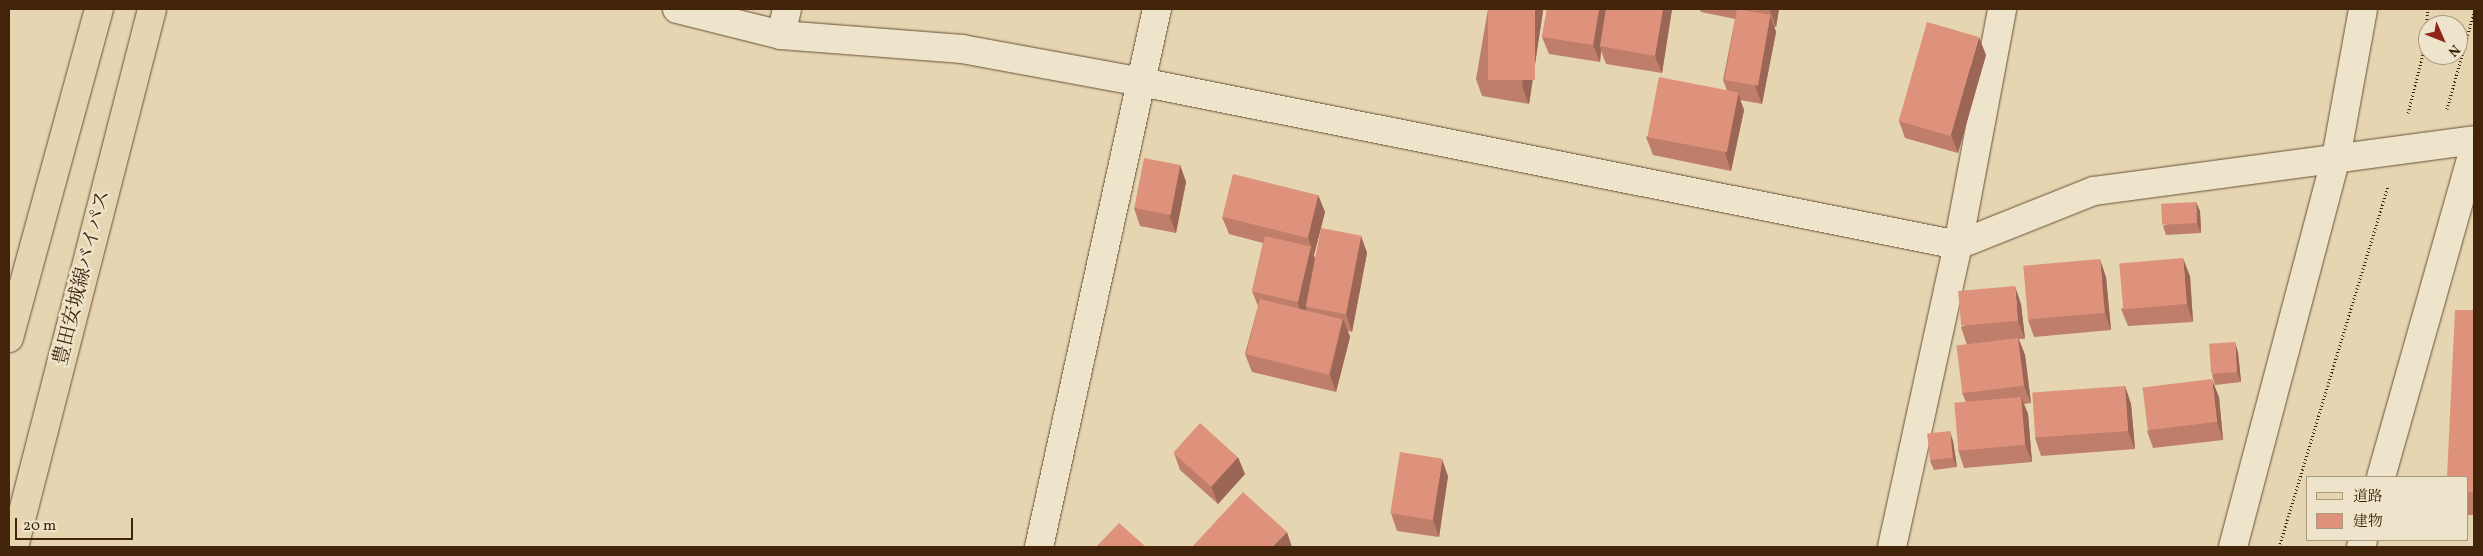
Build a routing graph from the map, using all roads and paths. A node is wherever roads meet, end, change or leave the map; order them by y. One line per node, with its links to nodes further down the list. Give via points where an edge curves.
1 (99, 9): 16 (main road)
2 (152, 9): 18 (main road, 豊田安城線バイパス)
3 (677, 9): 9 (street)
4 (787, 9): 9 (street)
5 (1157, 9): 10 (street)
6 (2002, 9): 15 (street)
7 (2363, 9): 14 (street)
8 (2428, 9): 12 (path, via 2423,54)
9 (781, 35): 10 (street, via 962,49)
10 (1141, 82): 15 (street); 19 (street)
11 (2474, 140): 12 (street)
12 (2399, 148): 14 (street); 22 (path)
13 (2474, 148): 17 (street)
14 (2336, 158): 15 (street, via 2094,191); 21 (street)
15 (1958, 246): 20 (street)
16 (9, 338)
17 (2380, 476)
18 (14, 547)
19 (1039, 547)
20 (1892, 547)
21 (2233, 547)
22 (2279, 547)

